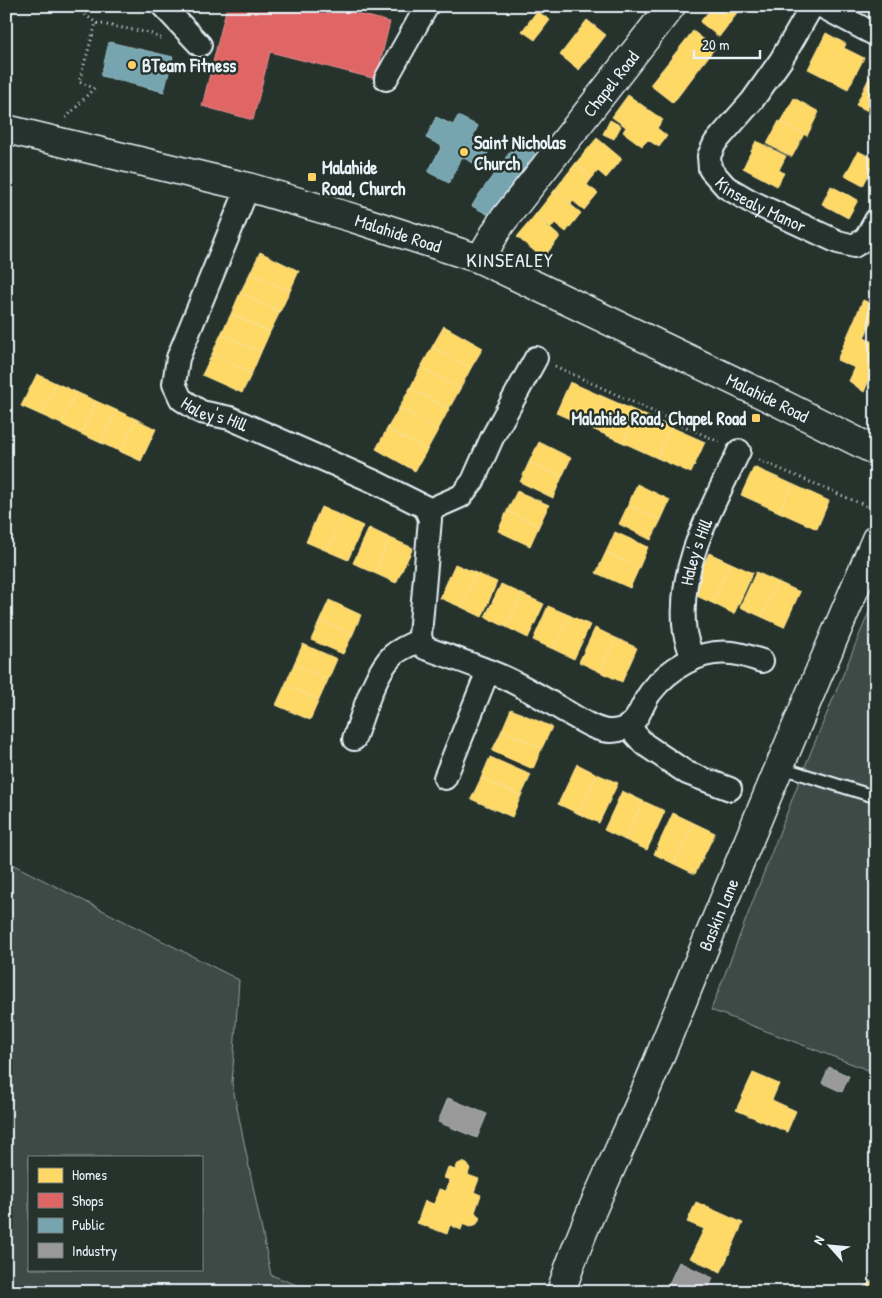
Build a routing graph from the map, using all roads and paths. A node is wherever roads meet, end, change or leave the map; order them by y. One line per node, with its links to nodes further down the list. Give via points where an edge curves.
1 (86, 6): 7 (path, via 83,13)
2 (671, 6): 16 (street, Chapel Road, via 500,223)
3 (812, 6): 15 (street, Kinsealy Manor, via 781,60 752,101 715,143 708,156 710,169 726,187 750,201 838,242 854,246 866,238)
4 (821, 6): 8 (street)
5 (423, 7): 11 (street)
6 (174, 10): 10 (street)
7 (96, 23): 9 (path, via 150,33); 13 (path, via 79,82 94,88)
8 (876, 35)
9 (166, 41)
10 (200, 46)
11 (386, 79)
12 (6, 129): 13 (street, Malahide Road)
13 (46, 138): 14 (street, Malahide Road)
14 (248, 187): 16 (street, Malahide Road); 21 (street, Haley's Hill, via 178,358 174,384 181,399 201,412 230,418 375,482 425,506)
15 (876, 220)
16 (480, 260): 19 (street, Malahide Road)
17 (536, 358): 18 (path); 21 (street, via 492,438 473,481 461,496)
18 (740, 451): 20 (path); 24 (street, Haley's Hill, via 700,534 688,567 685,634)
19 (876, 451)
20 (876, 510)
21 (427, 511): 23 (street, via 430,519 420,615)
22 (876, 539): 29 (street, Baskin Lane)
23 (421, 640): 26 (street, via 425,648); 28 (street, via 393,655 384,667)
24 (693, 659): 25 (street, via 732,652); 27 (street, via 665,676 650,694 636,721)
25 (762, 661)
26 (488, 671): 27 (street, via 531,690 582,722 610,731); 30 (street)
27 (628, 726): 31 (street, via 644,744 687,773)
28 (354, 739)
29 (778, 766): 32 (lane); 33 (street, Baskin Lane, via 641,1101 592,1207)
30 (445, 778)
31 (730, 789)
32 (876, 796)
33 (561, 1292)

